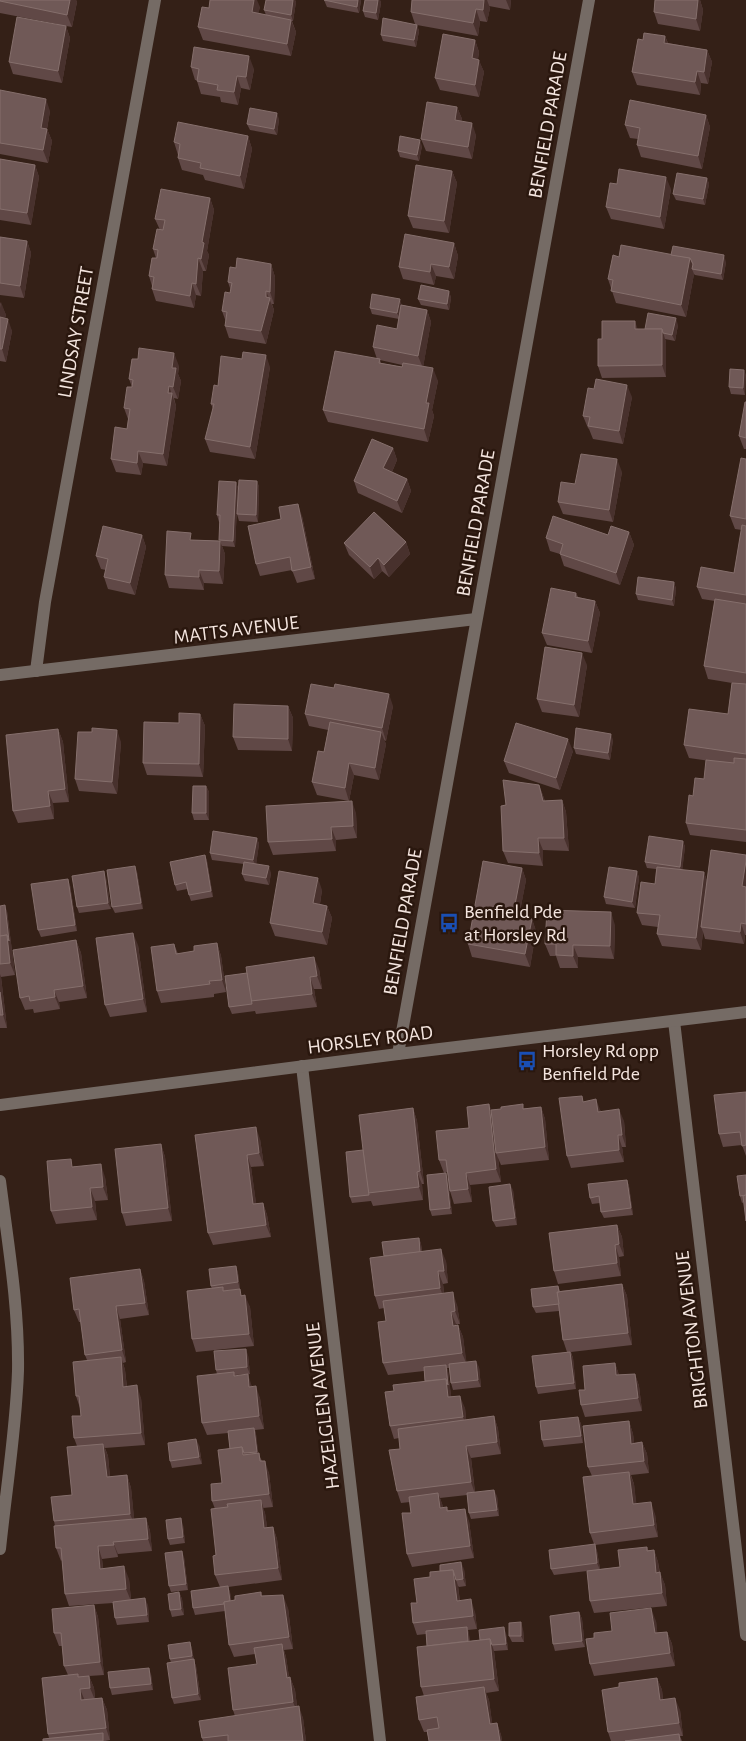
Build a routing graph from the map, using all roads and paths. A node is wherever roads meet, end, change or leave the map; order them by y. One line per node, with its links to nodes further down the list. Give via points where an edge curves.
1 (155, 0): 4 (street, LINDSAY STREET, via 44,602)
2 (589, 0): 3 (street, BENFIELD PARADE)
3 (476, 619): 4 (street, MATTS AVENUE); 8 (street, BENFIELD PARADE)
4 (36, 671): 5 (street, MATTS AVENUE)
5 (0, 675)
6 (746, 1012): 7 (street, HORSLEY ROAD)
7 (674, 1021): 8 (street, HORSLEY ROAD); 13 (street, BRIGHTON AVENUE)
8 (398, 1054): 9 (street, HORSLEY ROAD)
9 (302, 1066): 10 (street, HORSLEY ROAD); 14 (street, HAZELGLEN AVENUE)
10 (0, 1106)
11 (0, 1181): 12 (street, via 13,1289 18,1372)
12 (0, 1549)
13 (746, 1635)
14 (380, 1741)

